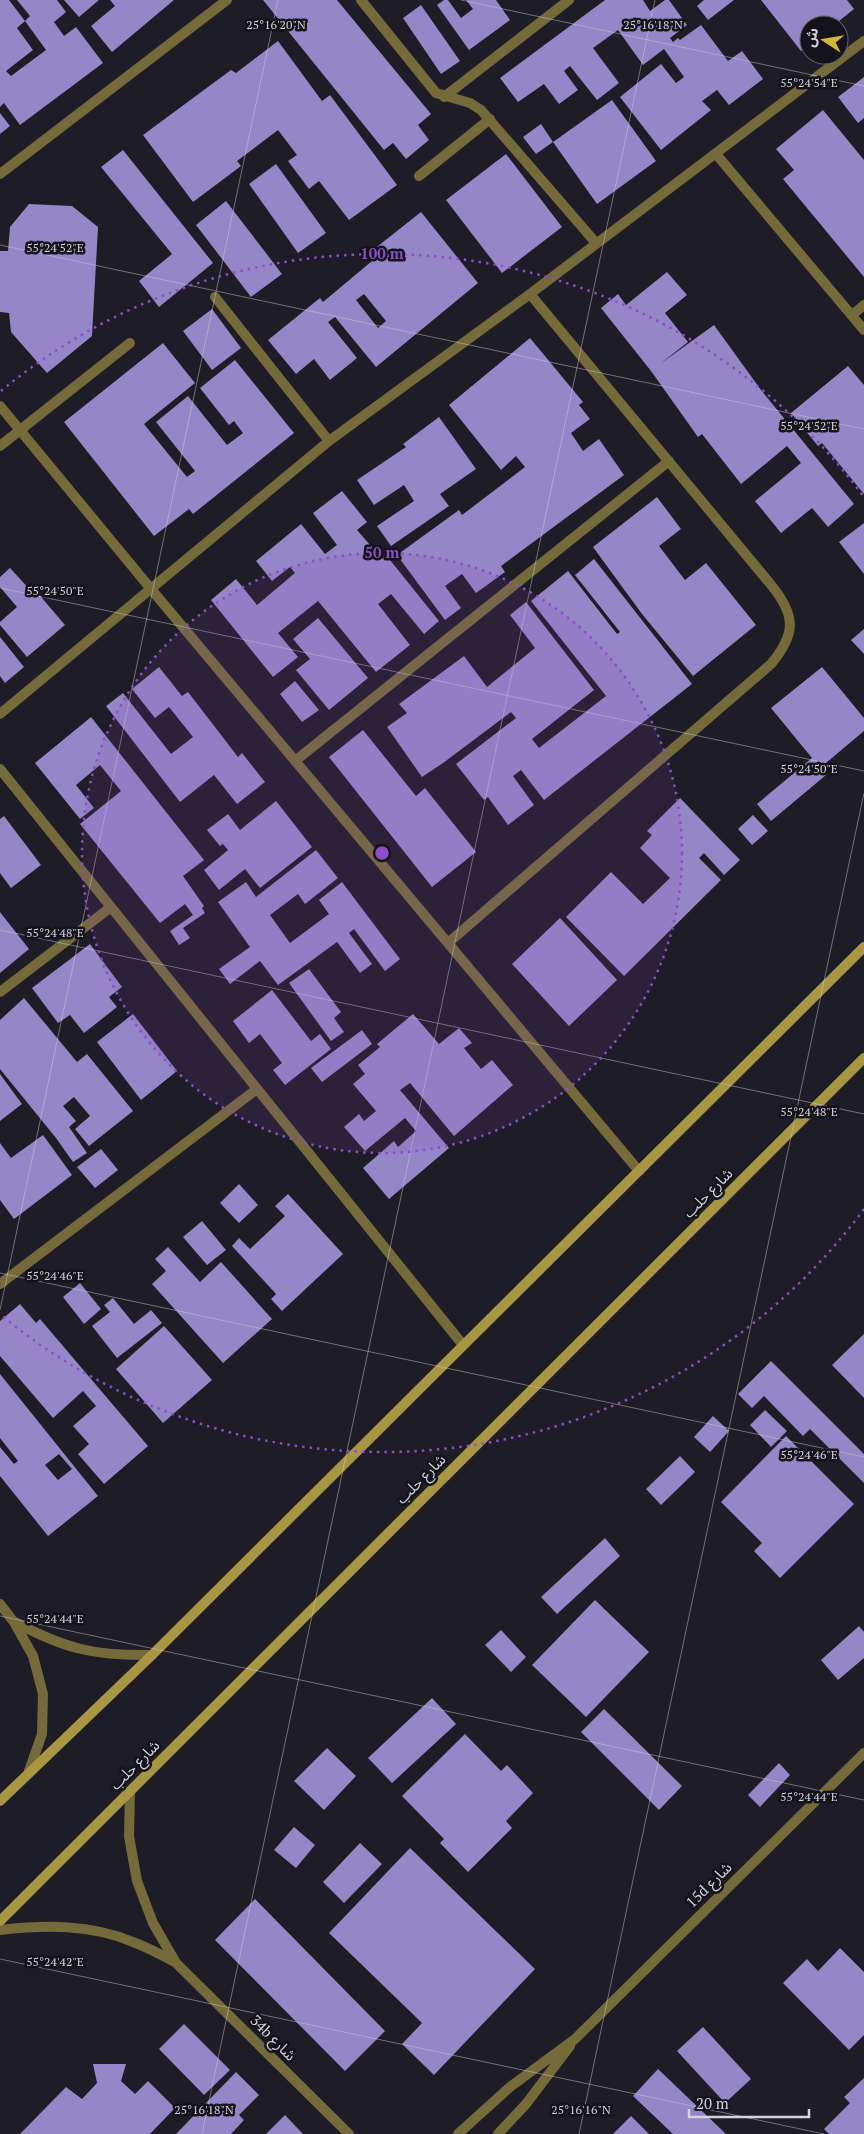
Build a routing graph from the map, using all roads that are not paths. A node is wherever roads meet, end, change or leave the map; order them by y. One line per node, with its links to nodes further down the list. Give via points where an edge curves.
1 (227, 0): 8 (street)
2 (361, 0): 5 (street, via 430,87)
3 (569, 0): 5 (street)
4 (864, 41): 7 (street)
5 (444, 97): 6 (street, via 470,103)
6 (490, 119): 9 (street); 10 (street)
7 (716, 154): 10 (street); 14 (street)
8 (0, 174)
9 (419, 176)
10 (596, 244): 11 (street)
11 (530, 294): 19 (street); 21 (street)
12 (216, 297): 19 (street)
13 (864, 305): 14 (street)
14 (852, 315): 15 (street)
15 (864, 330)
16 (130, 343): 18 (street)
17 (0, 406): 18 (street)
18 (19, 431): 20 (street); 22 (street)
19 (329, 441): 22 (street)
20 (0, 446)
21 (668, 461): 24 (street); 27 (street, via 786,604 790,625 785,647 771,664)
22 (151, 589): 23 (street); 24 (street)
23 (0, 714)
24 (295, 761): 27 (street)
25 (0, 769): 26 (street)
26 (111, 907): 29 (street); 31 (street)
27 (448, 943): 32 (street)
28 (864, 948): 32 (street)
29 (0, 992)
30 (864, 1058): 40 (street, شارع حلب)
31 (257, 1089): 33 (street); 34 (street)
32 (639, 1171): 34 (street)
33 (0, 1284)
34 (463, 1345): 37 (street)
35 (0, 1604): 36 (street)
36 (14, 1622): 37 (street, via 46,1639 80,1650 115,1656); 39 (street, via 33,1656 43,1694 42,1734)
37 (152, 1655): 39 (street)
38 (864, 1753): 45 (street, 15d شارع)
39 (29, 1771): 41 (street)
40 (130, 1791): 42 (street, شارع حلب); 44 (street, 34b شارع, via 129,1836 137,1881 153,1923)
41 (0, 1801)
42 (0, 1921)
43 (0, 1930): 44 (street, 34b شارع, via 38,1925 86,1929 132,1941)
44 (176, 1963): 46 (street, 34b شارع)
45 (575, 2040): 47 (street, 15d شارع, via 510,2087); 48 (street, 15d شارع)
46 (349, 2134)
47 (458, 2134)
48 (498, 2134)

